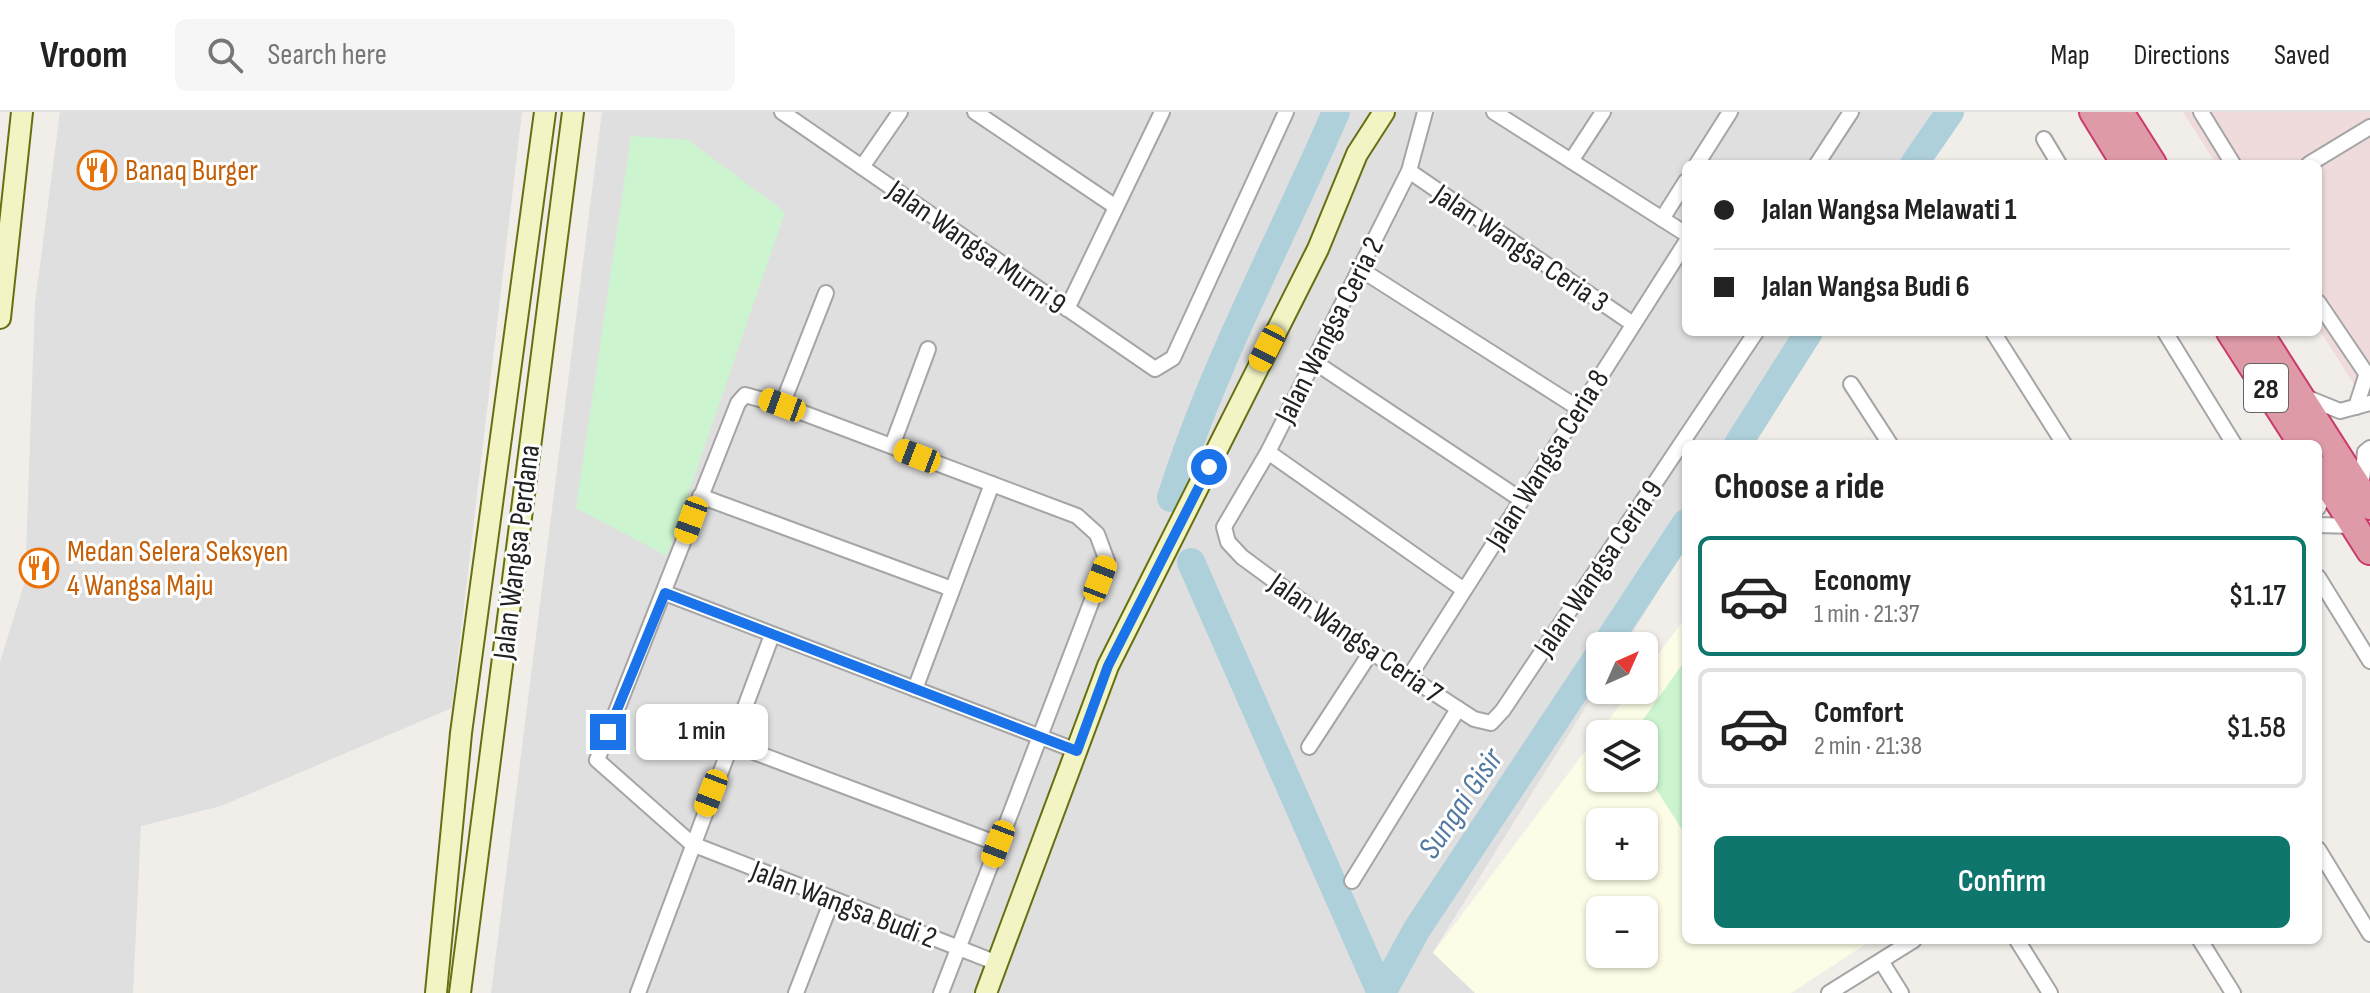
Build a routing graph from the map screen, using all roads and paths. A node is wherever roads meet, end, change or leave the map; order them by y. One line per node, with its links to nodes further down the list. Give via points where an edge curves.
1 (22, 112): 40 (main road)
2 (545, 112): 99 (main road, Jalan Wangsa Perdana, via 461,733)
3 (573, 112): 100 (main road, Jalan Wangsa Perdana)
4 (782, 112): 29 (street, Jalan Wangsa Murni 9)
5 (900, 112): 29 (street)
6 (975, 112): 32 (street)
7 (1162, 112): 32 (street)
8 (1286, 112): 39 (street, Jalan Wangsa Murni 9, via 1173,358 1155,369)
9 (1384, 112): 86 (main road, via 1357,154 1318,249 1108,666)
10 (1425, 112): 30 (street, Jalan Wangsa Ceria 2)
11 (1494, 112): 28 (street)
12 (1603, 112): 28 (street)
13 (1730, 112): 21 (street)
14 (1851, 112): 22 (street)
15 (2093, 112): 24 (highway)
16 (2120, 112): 25 (highway)
17 (2221, 112): 18 (street)
18 (2204, 116): 26 (street)
19 (2370, 127): 27 (street)
20 (2044, 139): 23 (street)
21 (1700, 160)
22 (1820, 160)
23 (2057, 160)
24 (2123, 160)
25 (2150, 160)
26 (2231, 160)
27 (2316, 160)
28 (1571, 161): 33 (street)
29 (862, 167): 39 (street, Jalan Wangsa Murni 9)
30 (1409, 171): 36 (street, Jalan Wangsa Ceria 2); 41 (street, Jalan Wangsa Ceria 3)
31 (1682, 187): 33 (street)
32 (1116, 207): 39 (street)
33 (1662, 219): 34 (street)
34 (1682, 232)
35 (1682, 248): 41 (street, Jalan Wangsa Ceria 8)
36 (1360, 269): 48 (street, Jalan Wangsa Ceria 2); 54 (street)
37 (826, 293): 52 (street)
38 (2322, 308): 49 (street)
39 (1067, 309)
40 (0, 318)
41 (1633, 324): 54 (street, Jalan Wangsa Ceria 8)
42 (1753, 336): 55 (street, Jalan Wangsa Ceria 9)
43 (1996, 336): 57 (street)
44 (2167, 336): 58 (street)
45 (2233, 336): 59 (highway, 28)
46 (2262, 336): 51 (highway, 28)
47 (928, 349): 61 (street)
48 (1313, 361): 63 (street, Jalan Wangsa Ceria 2); 67 (street)
49 (2368, 378): 53 (street)
50 (1851, 384): 56 (street)
51 (2299, 395): 53 (street, via 2340,411); 68 (highway, 28)
52 (782, 405): 61 (street); 66 (street, via 745,395)
53 (2363, 405)
54 (1578, 408): 67 (street, Jalan Wangsa Ceria 8)
55 (1684, 440)
56 (1887, 440)
57 (2061, 440)
58 (2232, 440)
59 (2299, 440)
60 (1682, 443): 82 (street, Jalan Wangsa Ceria 9)
61 (892, 446): 64 (street)
62 (2370, 448): 68 (street, via 2365,452)
63 (1268, 452): 70 (street, Jalan Wangsa Ceria 2, via 1224,527); 74 (street)
64 (992, 484): 73 (street); 83 (street, via 1077,516 1097,534 1107,561)
65 (2322, 488): 68 (highway, 28)
66 (700, 496): 73 (street); 75 (street)
67 (1520, 499): 74 (street, Jalan Wangsa Ceria 8)
68 (2362, 508): 69 (street); 71 (highway, 28)
69 (2322, 523)
70 (1228, 542): 77 (street, Jalan Wangsa Ceria 7)
71 (2370, 551)
72 (2322, 583): 78 (street)
73 (952, 589): 80 (street)
74 (1464, 590): 79 (street, Jalan Wangsa Ceria 8)
75 (665, 593): 76 (street); 87 (street, Jalan Wangsa Budi 2, via 597,760)
76 (772, 635): 80 (street); 84 (street)
77 (1371, 652): 79 (street, Jalan Wangsa Ceria 7); 85 (street)
78 (2370, 661)
79 (1409, 677): 81 (street, Jalan Wangsa Ceria 7)
80 (915, 689): 83 (street)
81 (1458, 709): 82 (street, Jalan Wangsa Ceria 7); 90 (street)
82 (1491, 723)
83 (1040, 737): 86 (street); 88 (street)
84 (730, 743): 87 (street); 88 (street)
85 (1309, 747)
86 (1077, 751): 98 (main road)
87 (692, 844): 91 (street, Jalan Wangsa Budi 2); 101 (street)
88 (998, 844): 96 (street)
89 (2322, 856): 92 (street)
90 (1352, 881)
91 (832, 900): 96 (street, Jalan Wangsa Budi 2); 102 (street)
92 (2370, 934)
93 (1908, 944): 97 (street)
94 (2019, 944): 107 (street)
95 (2202, 944): 108 (street)
96 (959, 948): 98 (street, Jalan Wangsa Budi 2); 103 (street)
97 (1881, 961): 105 (street); 106 (street)
98 (997, 963): 104 (main road)
99 (433, 990)
100 (460, 993)
101 (638, 993)
102 (796, 993)
103 (941, 993)
104 (986, 993)
105 (1829, 993)
106 (1901, 993)
107 (2050, 993)
108 (2233, 993)

